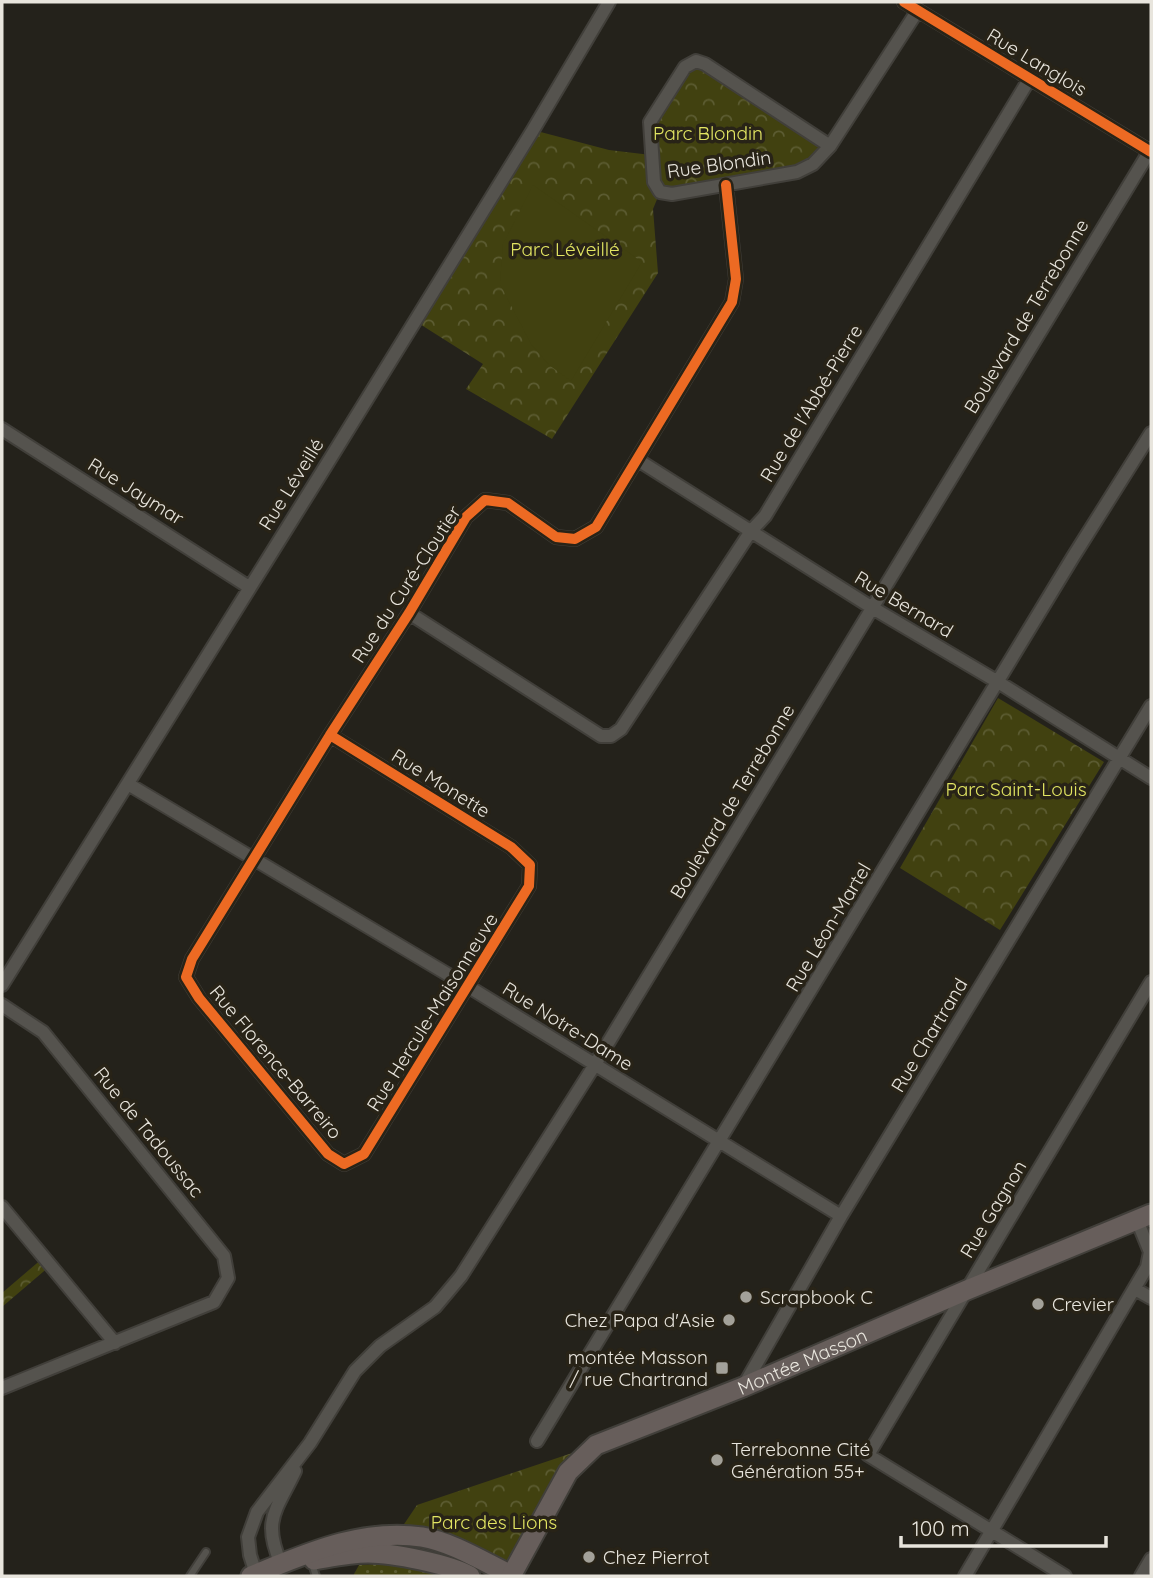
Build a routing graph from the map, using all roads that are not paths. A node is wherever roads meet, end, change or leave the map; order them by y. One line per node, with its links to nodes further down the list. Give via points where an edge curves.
1 (609, 2): 12 (street, Rue Léveillé)
2 (904, 2): 3 (street, Rue Langlois)
3 (918, 10): 4 (street, Rue Langlois); 5 (street, Rue Blondin)
4 (1030, 78): 6 (street, Rue Langlois); 11 (street, Rue de l'Abbé-Pierre, via 765,516)
5 (830, 146): 7 (street, Rue Blondin, via 813,164 797,172); 7 (street, Rue Blondin, via 696,61 685,67 650,122 654,181 660,192 672,194)
6 (1151, 151): 13 (street, Boulevard de Terrebonne)
7 (726, 185): 10 (street, Rue du Curé-Cloutier, via 736,279 732,302)
8 (2, 429): 12 (street, Rue Jaymar)
9 (1151, 433): 15 (street, Rue Léon-Martel)
10 (638, 460): 11 (street, Rue Bernard); 14 (street, Rue du Curé-Cloutier, via 596,527 575,538 556,537 508,503 485,500 466,517)
11 (751, 531): 13 (street, Rue Bernard); 14 (street, Rue de l'Abbé-Pierre, via 629,720 611,736 601,736)
12 (249, 587): 20 (street, Rue Léveillé)
13 (871, 607): 15 (street, Rue Bernard); 28 (street, Boulevard de Terrebonne)
14 (408, 613): 17 (street, Rue du Curé-Cloutier)
15 (998, 682): 18 (street, Rue Bernard); 29 (street, Rue Léon-Martel)
16 (1151, 706): 18 (street, Rue Chartrand)
17 (330, 735): 21 (street, Rue du Curé-Cloutier); 22 (street, Rue Monette, via 511,847)
18 (1119, 758): 19 (street, Rue Bernard); 32 (street, Rue Chartrand)
19 (1151, 778)
20 (128, 784): 21 (street, Rue Notre-Dame); 25 (street, Rue Léveillé)
21 (253, 859): 23 (street, Rue du Curé-Cloutier, via 192,959); 26 (street, Rue Notre-Dame)
22 (530, 865): 26 (street, Rue Hercule-Maisonneuve, via 529,886)
23 (186, 977): 30 (street, Rue Florence-Barreiro, via 328,1154)
24 (1151, 982): 35 (street, Rue Gagnon)
25 (2, 985)
26 (469, 987): 28 (street, Rue Notre-Dame); 30 (street, Rue Hercule-Maisonneuve, via 364,1154)
27 (2, 1005): 37 (street, Rue de Tadoussac, via 43,1032 224,1256 228,1278 214,1301)
28 (594, 1066): 29 (street, Rue Notre-Dame); 41 (street, Boulevard de Terrebonne, via 461,1276 435,1307 380,1346 355,1371)
29 (720, 1142): 32 (street, Rue Notre-Dame); 40 (street, Rue Léon-Martel)
30 (344, 1164)
31 (2, 1207): 37 (street)
32 (841, 1216): 38 (street, Rue Chartrand)
33 (1144, 1217): 34 (street, via 1150,1256); 35 (main road, Montée Masson)
34 (1135, 1289): 36 (street); 42 (street)
35 (967, 1290): 38 (main road, Montée Masson); 42 (street, Rue Gagnon, via 868,1455)
36 (1151, 1298)
37 (115, 1343): 39 (street)
38 (743, 1387): 50 (main road, Montée Masson, via 596,1445 568,1472)
39 (2, 1388)
40 (537, 1441)
41 (310, 1443): 46 (street, Boulevard de Terrebonne, via 270,1529); 48 (street, Boulevard de Terrebonne, via 257,1512 250,1528 248,1549)
42 (992, 1532): 51 (street); 52 (street)
43 (206, 1552): 47 (lane)
44 (1151, 1559): 53 (street)
45 (311, 1563): 46 (main road, Montée Masson); 49 (main road, Montée Masson, via 370,1553); 50 (main road, Montée Masson, via 331,1544 370,1537 424,1538)
46 (281, 1564): 48 (main road, Montée Masson)
47 (190, 1576)
48 (254, 1576)
49 (470, 1576)
50 (511, 1576)
51 (965, 1576)
52 (1065, 1576)
53 (1141, 1576)

